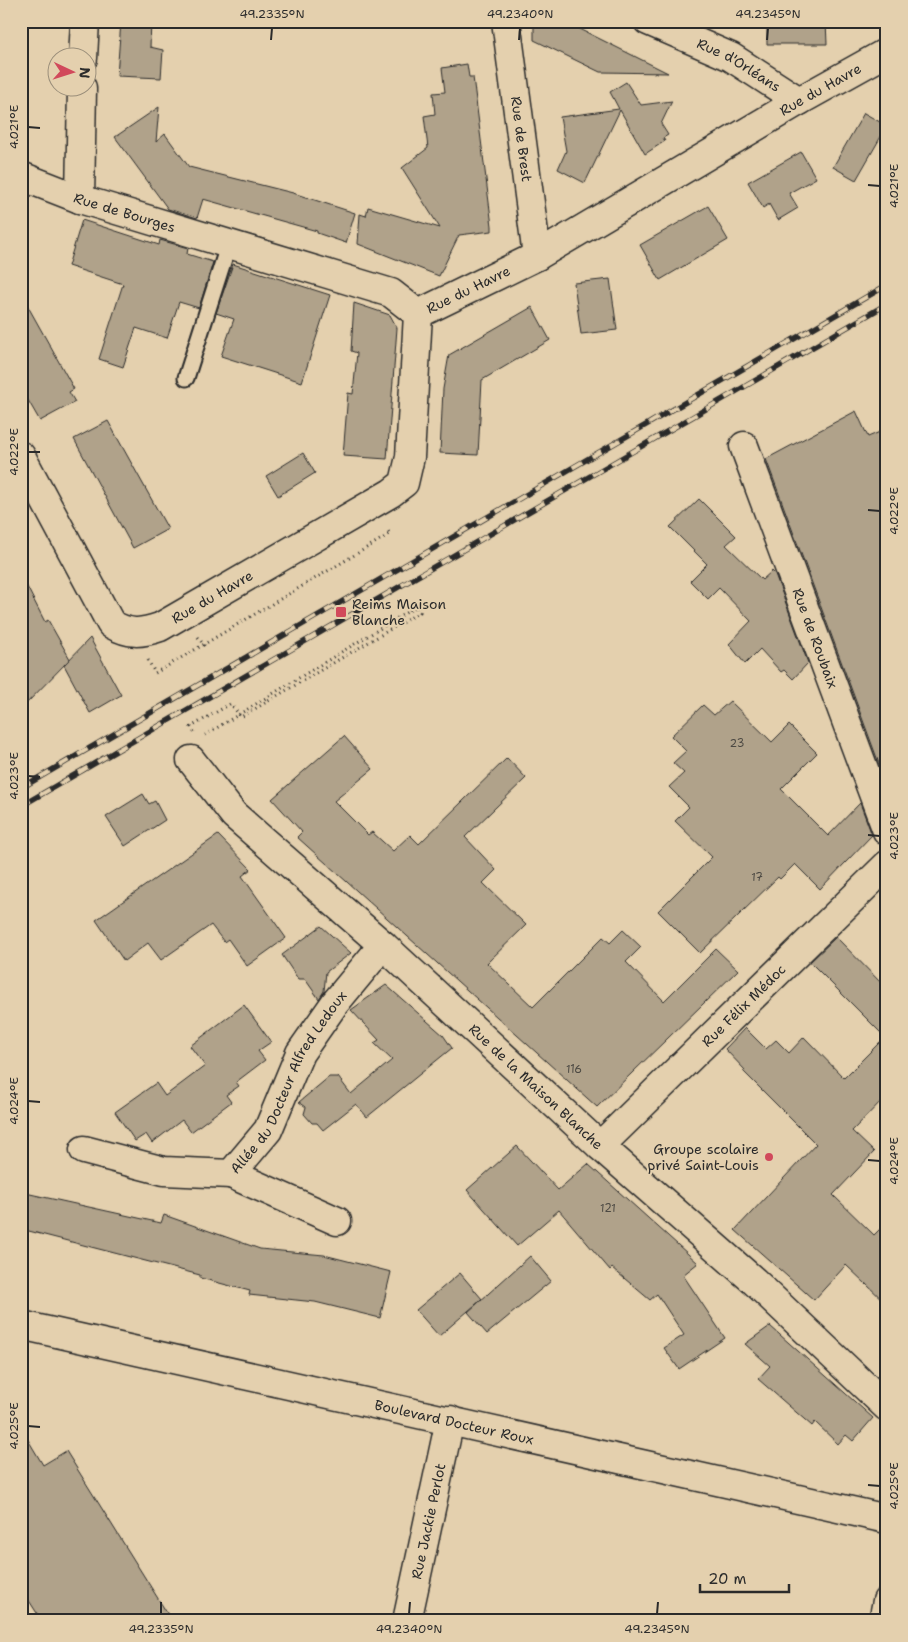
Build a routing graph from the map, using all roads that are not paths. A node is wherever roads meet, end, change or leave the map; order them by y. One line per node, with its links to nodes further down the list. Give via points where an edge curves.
1 (85, 21): 4 (street)
2 (506, 21): 11 (street, Rue de Brest)
3 (648, 21): 7 (street, Rue d'Orléans, via 731,57)
4 (83, 48)
5 (887, 52): 7 (street, Rue du Havre)
6 (82, 98): 9 (street)
7 (799, 101): 11 (street, Rue du Havre)
8 (21, 176): 9 (street, Rue de Bourges)
9 (80, 199): 10 (street, Rue de Bourges)
10 (229, 243): 12 (street, Rue de Bourges, via 391,293); 13 (lane)
11 (537, 256): 12 (street, Rue du Havre)
12 (418, 314): 16 (street, Rue du Havre, via 410,457 404,483 160,627 134,634 111,624)
13 (186, 378)
14 (744, 446): 18 (street, Rue de Roubaix)
15 (21, 456): 16 (street, Rue du Havre)
16 (32, 501)
17 (191, 760): 20 (street, Rue de la Maison Blanche, via 234,815)
18 (887, 831)
19 (887, 865): 21 (street, Rue Félix Médoc)
20 (383, 945): 21 (street, Rue de la Maison Blanche); 23 (street, Allée du Docteur Alfred Ledoux, via 335,1003 300,1053 268,1130)
21 (600, 1146): 26 (street, Rue de la Maison Blanche, via 754,1281)
22 (84, 1150): 23 (street, Allée du Docteur Alfred Ledoux, via 164,1171)
23 (231, 1174): 24 (street)
24 (337, 1221)
25 (21, 1325): 27 (street, Boulevard Docteur Roux)
26 (887, 1407)
27 (450, 1420): 28 (street, Boulevard Docteur Roux); 30 (street, Rue Jackie Perlot)
28 (887, 1519)
29 (887, 1601): 31 (street)
30 (407, 1621)
31 (883, 1621)

